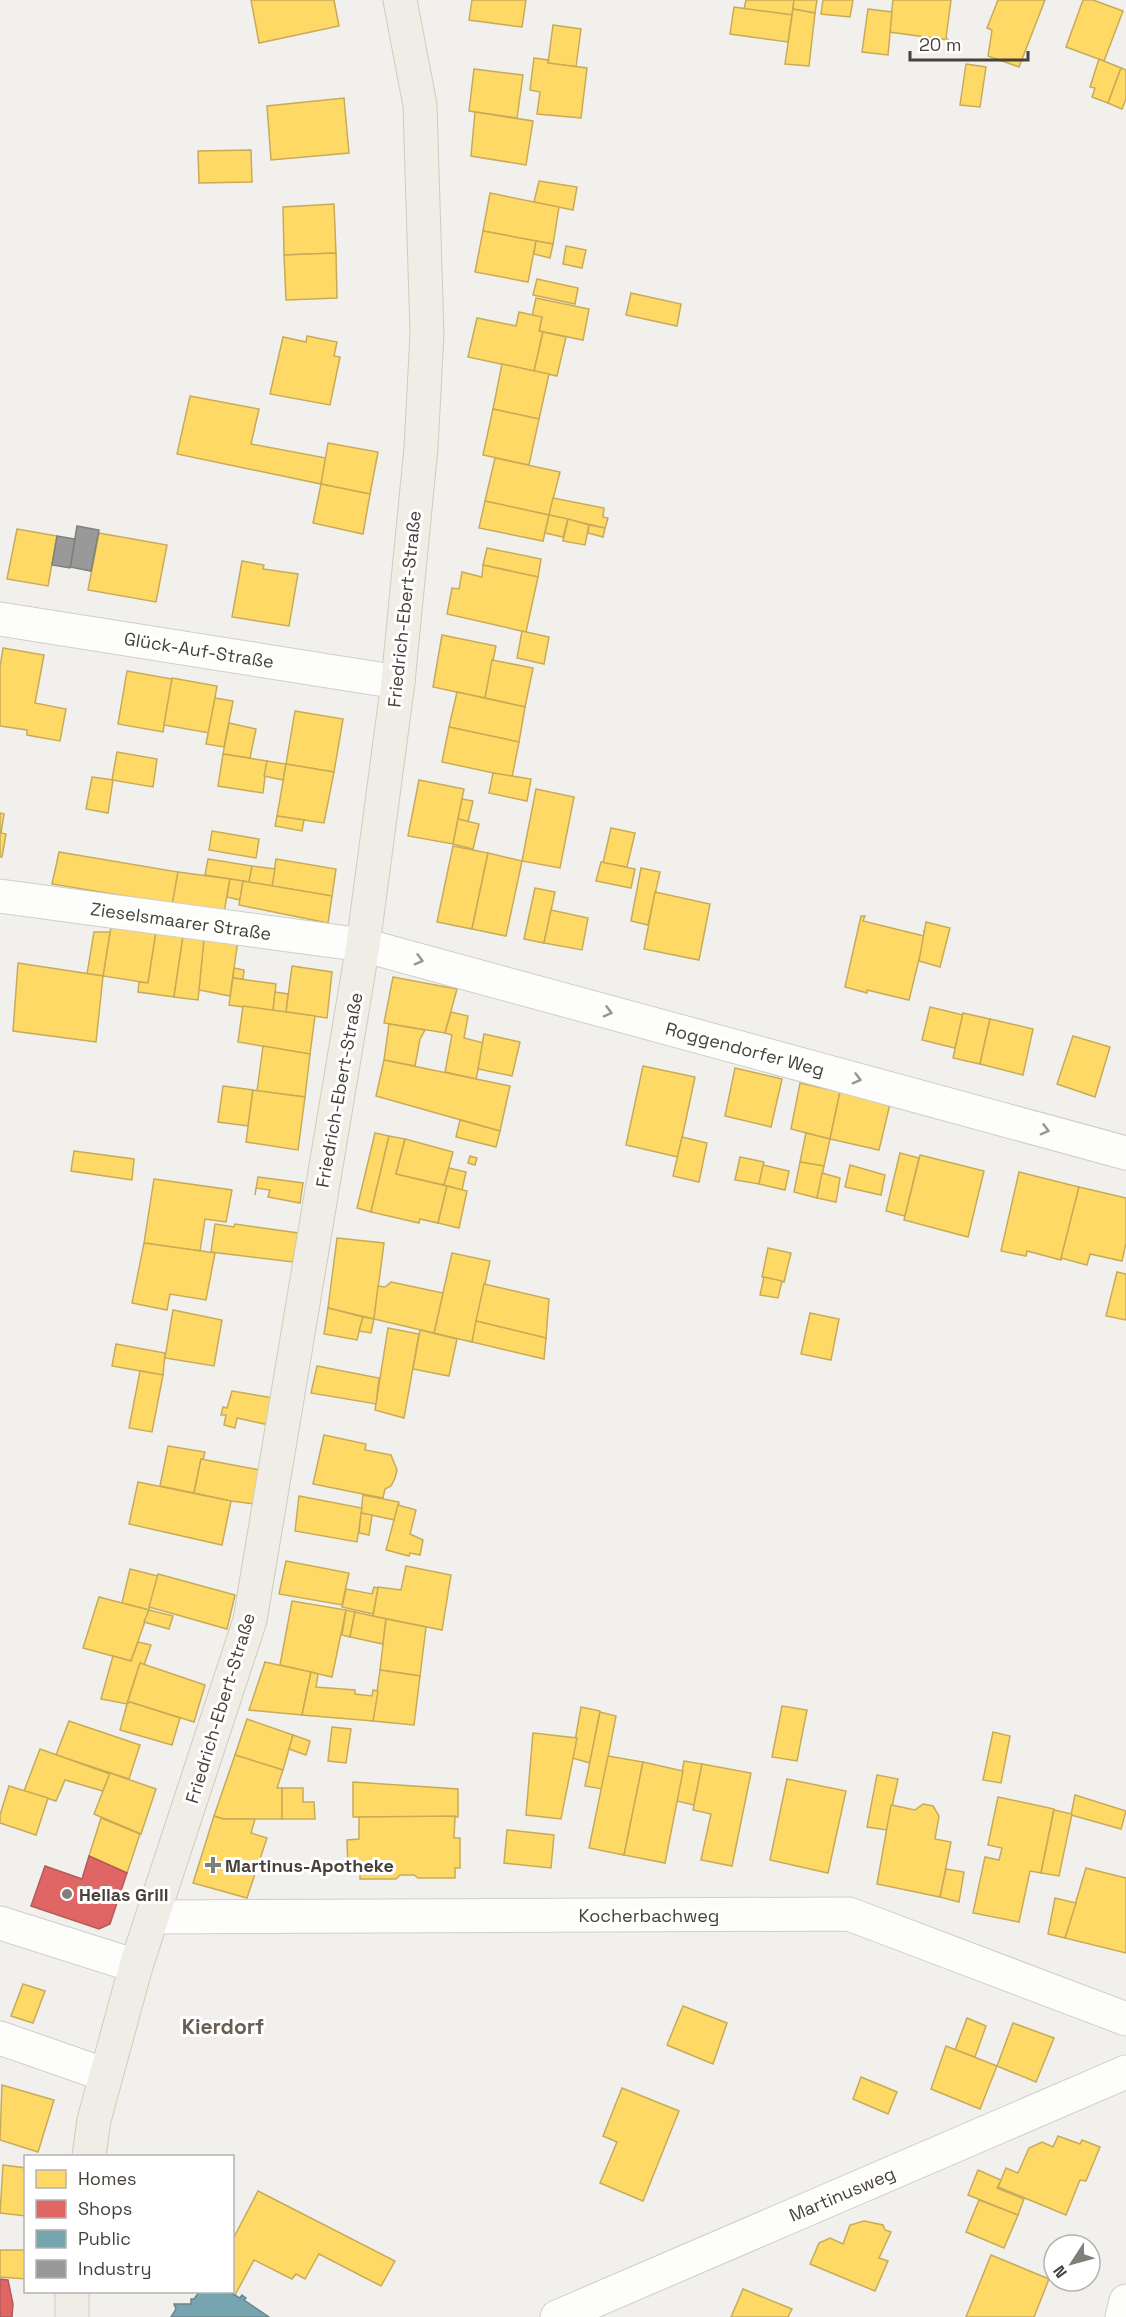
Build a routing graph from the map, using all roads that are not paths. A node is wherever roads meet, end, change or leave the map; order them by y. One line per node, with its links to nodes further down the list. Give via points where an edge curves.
1 (400, 0): 3 (main road, Friedrich-Ebert-Straße, via 420,105 426,334 421,448)
2 (0, 619): 3 (street, Glück-Auf-Straße)
3 (398, 682): 5 (main road, Friedrich-Ebert-Straße)
4 (0, 896): 5 (street, Zieselsmaarer Straße)
5 (363, 945): 6 (street, Roggendorfer Weg, one-way to 6); 7 (main road, Friedrich-Ebert-Straße, via 250,1620)
6 (1126, 1152)
7 (154, 1917): 9 (main road, Friedrich-Ebert-Straße); 10 (street, Kocherbachweg, via 849,1914)
8 (0, 1923): 9 (street)
9 (136, 1966): 13 (main road, Friedrich-Ebert-Straße)
10 (1126, 2019)
11 (0, 2038): 13 (street)
12 (1126, 2072): 18 (street, Martinusweg)
13 (106, 2075): 14 (main road, Friedrich-Ebert-Straße)
14 (89, 2155)
15 (72, 2293): 17 (main road)
16 (1126, 2301): 19 (street)
17 (72, 2317)
18 (557, 2317)
19 (1122, 2317)

